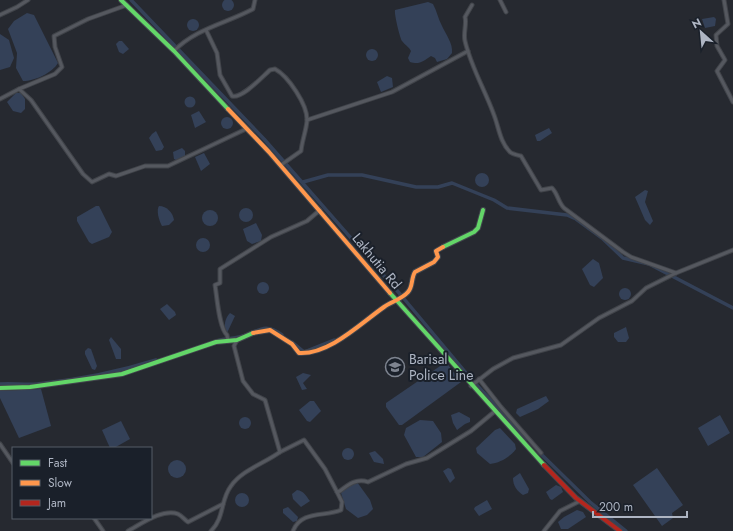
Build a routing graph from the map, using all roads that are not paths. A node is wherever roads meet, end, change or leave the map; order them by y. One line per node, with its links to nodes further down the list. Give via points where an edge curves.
1 (28, 0): 9 (street)
2 (121, 0): 6 (street, Lakhutia Rd)
3 (255, 0): 10 (street, via 253,9)
4 (500, 0): 8 (street)
5 (724, 0): 15 (street, via 728,24 718,31 716,41 725,60 717,71)
6 (127, 5): 11 (street, Lakhutia Rd); 13 (street, via 88,19 54,36 62,67 55,74)
7 (472, 5): 12 (street, via 466,14 463,32)
8 (506, 12)
9 (0, 15)
10 (206, 30): 11 (street); 16 (street, via 217,53 221,78 232,96 241,95 270,70 275,69 294,88 305,108)
11 (174, 51): 17 (street, Lakhutia Rd)
12 (468, 52): 16 (street, via 392,92); 22 (street, via 501,140 510,153 521,156 537,186 541,190 552,188 564,208 623,252)
13 (19, 90): 14 (street); 17 (street, via 32,100 83,174 92,182 109,174 116,176 145,166 168,166)
14 (0, 99)
15 (733, 102)
16 (307, 120): 18 (street, via 301,151)
17 (246, 129): 18 (street, Lakhutia Rd)
18 (280, 165): 19 (street, Lakhutia Rd)
19 (320, 210): 23 (street, Lakhutia Rd); 25 (street, via 307,221 271,237 220,269 220,283 215,285 222,325 228,335)
20 (483, 210): 23 (street, via 478,228 436,251 436,261 418,269 412,276 411,287 406,294)
21 (733, 250): 22 (street)
22 (676, 273): 26 (street, via 646,288 632,301 599,318 561,345 513,358)
23 (396, 300): 24 (street, via 331,345 308,354 299,352 292,344 270,330); 27 (street, Lakhutia Rd)
24 (237, 340): 25 (street); 31 (street, via 234,346 244,381 253,394 265,400)
25 (228, 341): 28 (street, via 216,342 122,374)
26 (479, 379): 27 (street); 32 (street)
27 (471, 386): 29 (street, Lakhutia Rd)
28 (0, 388)
29 (494, 412): 34 (street, via 471,431 427,458 406,464 368,482 356,481); 35 (street, Lakhutia Rd)
30 (0, 444): 33 (street)
31 (280, 452): 34 (street, via 304,440 325,469); 36 (street, via 231,485)
32 (541, 452)
33 (12, 462)
34 (337, 492): 41 (street, via 342,502 341,510 331,514 311,514)
35 (580, 501): 42 (street, via 560,511); 43 (street, Lakhutia Rd)
36 (223, 504): 39 (street, via 188,522 179,515 170,513); 40 (street, via 221,517)
37 (95, 519): 38 (street)
38 (103, 531)
39 (128, 531)
40 (211, 531)
41 (293, 531)
42 (544, 531)
43 (620, 531)

